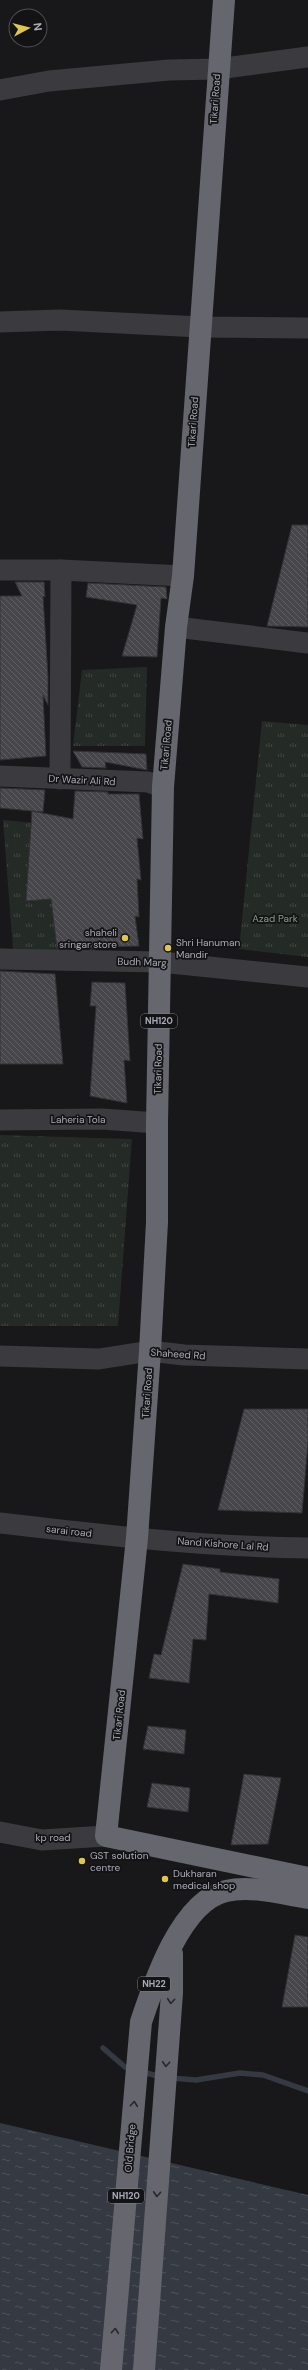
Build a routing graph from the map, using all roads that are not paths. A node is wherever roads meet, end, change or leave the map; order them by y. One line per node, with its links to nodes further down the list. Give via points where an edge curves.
1 (224, 0): 3 (highway, Tikari Road / NH120)
2 (308, 57): 3 (street)
3 (218, 69): 4 (street, via 169,70 49,81); 6 (highway, Tikari Road / NH120)
4 (0, 90)
5 (0, 322): 6 (street, via 60,320)
6 (200, 327): 7 (street); 10 (highway, Tikari Road / NH120)
7 (308, 328)
8 (0, 570): 9 (street)
9 (61, 570): 10 (street); 14 (street)
10 (183, 576): 11 (highway, Tikari Road / NH120)
11 (176, 627): 12 (street); 15 (highway, Tikari Road / NH120)
12 (308, 643)
13 (0, 776): 14 (street, Dr Wazir Ali Rd)
14 (60, 779): 15 (street, Dr Wazir Ali Rd, via 148,782)
15 (163, 786): 17 (highway, Tikari Road / NH120)
16 (0, 959): 17 (street, Budh Marg)
17 (160, 962): 18 (street, Budh Marg); 20 (highway, Tikari Road / NH120)
18 (308, 977)
19 (0, 1120): 20 (street, Laheria Tola, via 102,1119)
20 (157, 1123): 21 (highway, Tikari Road / NH120, via 157,1222)
21 (150, 1350): 22 (street, Shaheed Rd, via 99,1359); 23 (street, Shaheed Rd, via 184,1355); 25 (highway, Tikari Road / NH120)
22 (0, 1356)
23 (308, 1359)
24 (0, 1523): 25 (street, sarai road)
25 (137, 1538): 26 (street, Nand Kishore Lal Rd); 28 (highway, Tikari Road / NH120)
26 (308, 1548)
27 (0, 1832): 28 (street, kp road, via 42,1840)
28 (106, 1836): 29 (highway)
29 (308, 1878)
30 (308, 1898): 31 (highway, NH22, via 239,1890 217,1893 196,1908)
31 (172, 1949): 32 (highway, NH22, via 153,1986); 33 (highway, NH22, one-way to 33)
32 (141, 2022): 34 (highway, Old Bridge / NH120, one-way to 32)
33 (169, 2025): 35 (highway, NH120, one-way to 35)
34 (111, 2370)
35 (144, 2370)

